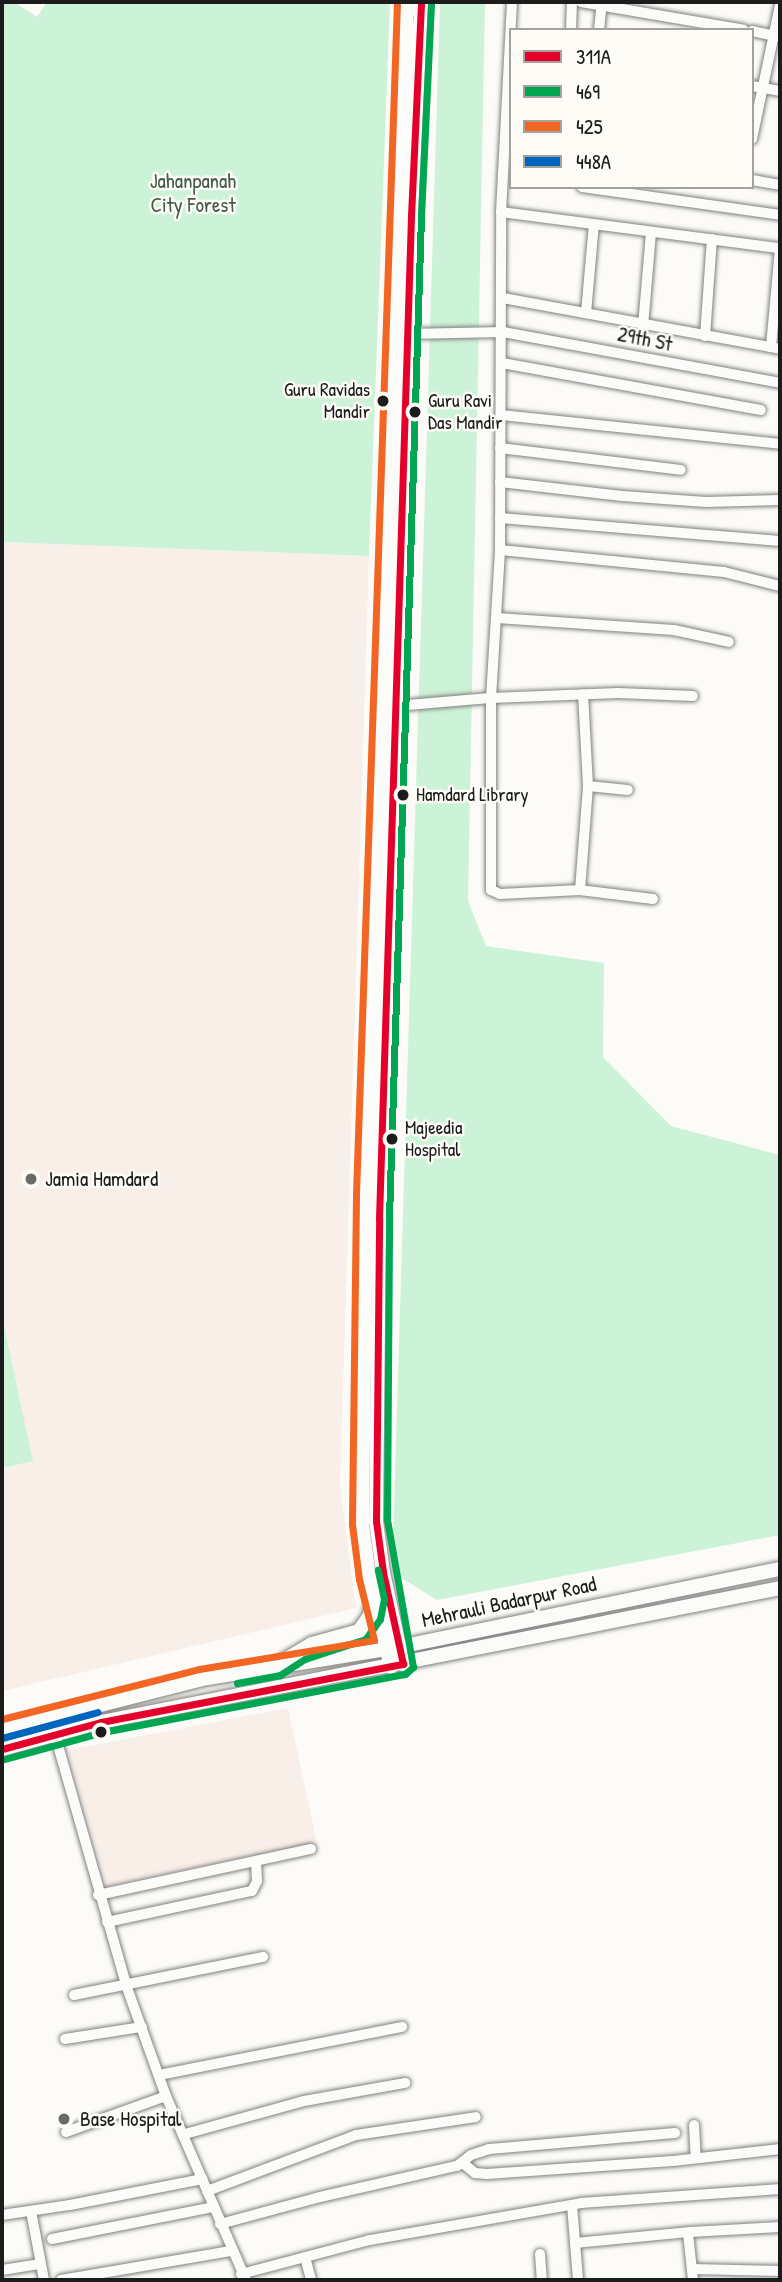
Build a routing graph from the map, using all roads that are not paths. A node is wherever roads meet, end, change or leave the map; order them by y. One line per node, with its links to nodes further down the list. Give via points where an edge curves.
1 (407, 2): 64 (main road, via 365,1198 362,1524)
2 (421, 2): 36 (main road)
3 (512, 2): 8 (street)
4 (572, 2): 9 (street)
5 (581, 2): 6 (street)
6 (602, 3): 10 (street); 11 (street)
7 (780, 5): 13 (street)
8 (511, 28)
9 (571, 28)
10 (599, 28)
11 (733, 28)
12 (754, 31): 13 (street)
13 (778, 36): 15 (street)
14 (509, 85): 17 (street)
15 (758, 87): 16 (street); 18 (street)
16 (780, 92)
17 (508, 119): 19 (street)
18 (754, 122)
19 (508, 148): 20 (street)
20 (507, 178): 24 (street)
21 (754, 180): 22 (street)
22 (780, 185)
23 (596, 189): 25 (street)
24 (501, 212): 26 (street); 31 (street)
25 (780, 215)
26 (594, 224): 27 (street); 32 (street)
27 (650, 232): 28 (street); 34 (street)
28 (712, 239): 29 (street); 37 (street)
29 (780, 248): 30 (street)
30 (779, 280): 33 (street)
31 (503, 298): 32 (street); 35 (street)
32 (586, 313): 34 (street)
33 (777, 314): 38 (street)
34 (643, 326): 37 (street)
35 (503, 332): 36 (street, 29th St); 39 (street); 40 (street, 29th St)
36 (407, 334): 57 (main road)
37 (705, 336): 38 (street)
38 (776, 348)
39 (502, 363): 41 (street); 42 (street)
40 (780, 383)
41 (761, 410)
42 (500, 415): 43 (street); 44 (street)
43 (780, 444)
44 (500, 448): 45 (street); 46 (street)
45 (681, 470)
46 (500, 482): 47 (street, via 706,502); 48 (street)
47 (780, 500)
48 (500, 518): 49 (street); 50 (street)
49 (780, 541)
50 (500, 550): 51 (street, via 724,572); 52 (street)
51 (780, 586)
52 (497, 618): 53 (street, via 674,630); 56 (street)
53 (729, 642)
54 (583, 695): 55 (street, via 642,692); 56 (street); 58 (street)
55 (693, 696)
56 (491, 698): 57 (street); 60 (street, via 491,890 500,894)
57 (395, 706): 65 (main road, via 379,1218 376,1521)
58 (588, 786): 59 (street); 60 (street)
59 (628, 790)
60 (580, 890): 61 (street)
61 (653, 899)
62 (780, 1569): 65 (main road, Mehrauli Badarpur Road)
63 (780, 1588): 67 (main road, Mehrauli Badarpur Road)
64 (374, 1597): 65 (main road); 66 (main road, via 370,1615 359,1631 300,1648)
65 (393, 1648): 66 (main road, Mehrauli Badarpur Road); 67 (main road)
66 (278, 1665): 68 (main road, Mehrauli Badarpur Road, via 202,1679)
67 (397, 1665): 69 (main road, Mehrauli Badarpur Road, via 101,1722)
68 (2, 1730)
69 (55, 1735): 70 (main road, Mehrauli Badarpur Road); 73 (street)
70 (2, 1749)
71 (311, 1849): 72 (street)
72 (256, 1861): 73 (street); 74 (street, via 257,1881 252,1891)
73 (98, 1895): 74 (street)
74 (107, 1922): 76 (street)
75 (263, 1957): 76 (street)
76 (126, 1985): 77 (street); 78 (street)
77 (74, 1994)
78 (142, 2026): 80 (street); 81 (street)
79 (402, 2026): 81 (street)
80 (65, 2039)
81 (159, 2075): 83 (street)
82 (405, 2083): 88 (street, via 304,2101)
83 (166, 2096): 86 (street); 88 (street)
84 (476, 2117): 94 (street, via 356,2135)
85 (694, 2125): 90 (street)
86 (66, 2132)
87 (675, 2133): 91 (street, via 489,2149 471,2155)
88 (185, 2134): 92 (street)
89 (780, 2149): 90 (street)
90 (696, 2158): 91 (street, via 486,2174 475,2173)
91 (464, 2164): 99 (street)
92 (202, 2179): 94 (street); 97 (street)
93 (780, 2189): 95 (street)
94 (207, 2191): 96 (street)
95 (572, 2204): 103 (street); 106 (street, via 370,2240)
96 (213, 2207): 99 (street); 102 (street)
97 (31, 2211): 98 (street); 107 (street)
98 (2, 2215)
99 (220, 2224): 104 (street)
100 (780, 2227): 101 (street)
101 (688, 2234): 103 (street); 110 (street)
102 (52, 2239)
103 (575, 2244): 116 (street)
104 (231, 2250): 111 (street); 113 (street)
105 (540, 2254): 115 (street)
106 (305, 2257): 111 (street); 114 (street)
107 (41, 2264): 108 (street); 112 (street)
108 (2, 2270)
109 (780, 2271): 110 (street)
110 (693, 2275)
111 (243, 2278)
112 (44, 2280)
113 (61, 2280)
114 (311, 2280)
115 (542, 2280)
116 (578, 2280)

